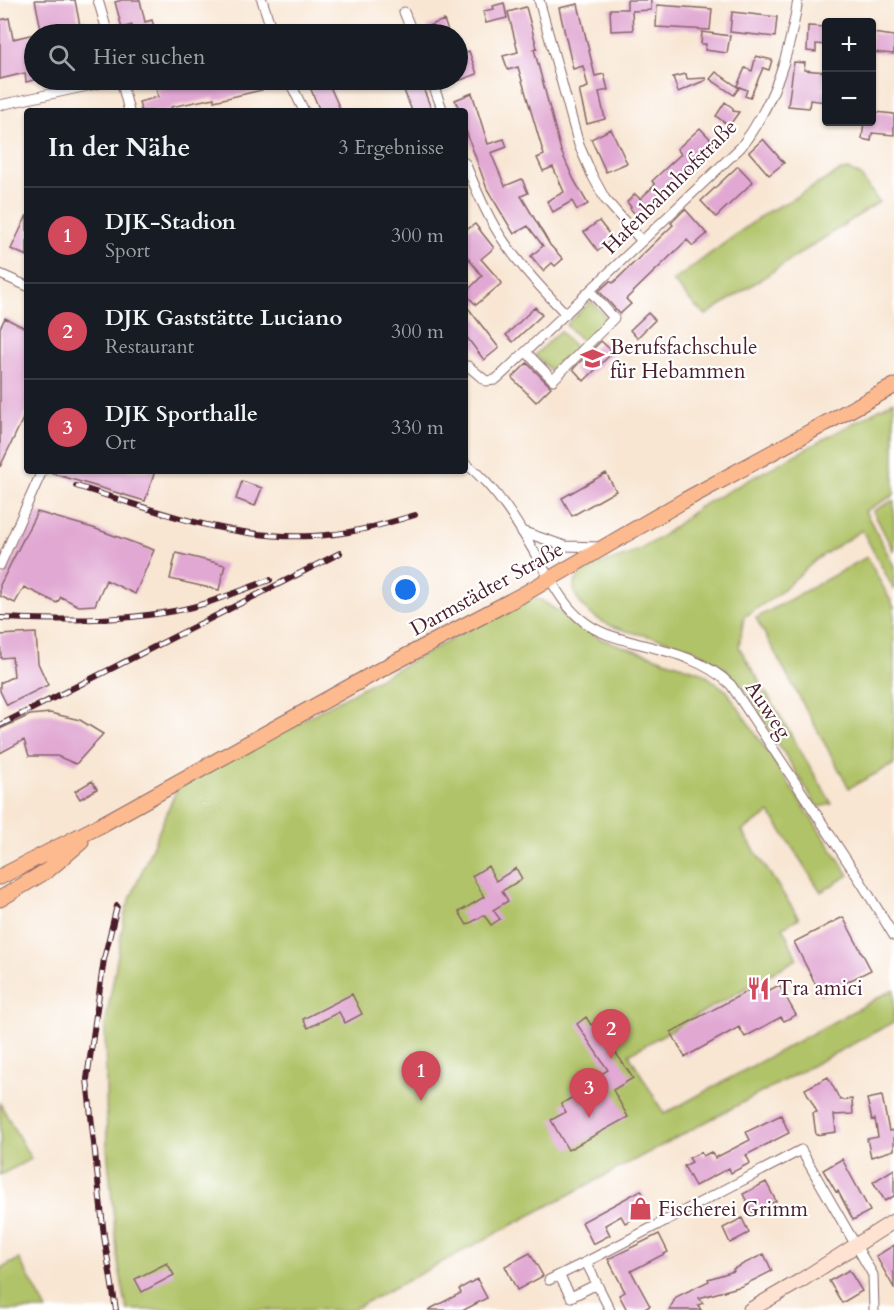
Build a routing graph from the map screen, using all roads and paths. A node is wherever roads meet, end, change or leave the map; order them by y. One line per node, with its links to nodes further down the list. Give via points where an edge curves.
1 (98, 0): 6 (street)
2 (262, 0): 7 (street)
3 (539, 0): 18 (street, via 579,145 592,176 605,199)
4 (798, 0): 18 (street, Hafenbahnhofstraße, via 786,59 756,126 741,147)
5 (404, 12): 8 (street)
6 (105, 24)
7 (270, 24)
8 (409, 24)
9 (69, 90): 13 (street)
10 (124, 90): 14 (street)
11 (294, 90): 15 (street)
12 (435, 90): 16 (street)
13 (0, 105)
14 (128, 108)
15 (302, 108)
16 (443, 108)
17 (468, 170): 22 (street, via 503,241)
18 (641, 240): 21 (street, Hafenbahnhofstraße)
19 (0, 274): 20 (street)
20 (24, 285)
21 (590, 291): 22 (street, Hafenbahnhofstraße); 23 (street, via 614,318 553,380)
22 (566, 314): 23 (street, Hafenbahnhofstraße)
23 (526, 352): 24 (street, Hafenbahnhofstraße, via 490,381 480,378)
24 (468, 366)
25 (894, 386): 29 (main road, Darmstädter Straße)
26 (468, 465): 28 (street, Auweg, via 482,477)
27 (41, 474): 30 (street)
28 (519, 527): 29 (street, via 565,546); 31 (street, Auweg)
29 (605, 547): 31 (main road, Darmstädter Straße)
30 (0, 565)
31 (550, 579): 32 (main road, Darmstädter Straße); 35 (street, Auweg, via 573,612 592,628 702,664 731,685)
32 (99, 826): 33 (main road, Darmstädter Straße); 34 (main road, Darmstädter Straße, via 48,870)
33 (0, 878)
34 (0, 898)
35 (894, 936)
36 (894, 1221): 37 (street)
37 (856, 1244): 38 (street, via 801,1150); 43 (street); 44 (street, via 873,1275)
38 (586, 1262): 39 (street); 41 (street)
39 (559, 1275): 40 (street); 41 (street, via 571,1297)
40 (549, 1280)
41 (597, 1284): 42 (street)
42 (610, 1310)
43 (750, 1310)
44 (874, 1310)

